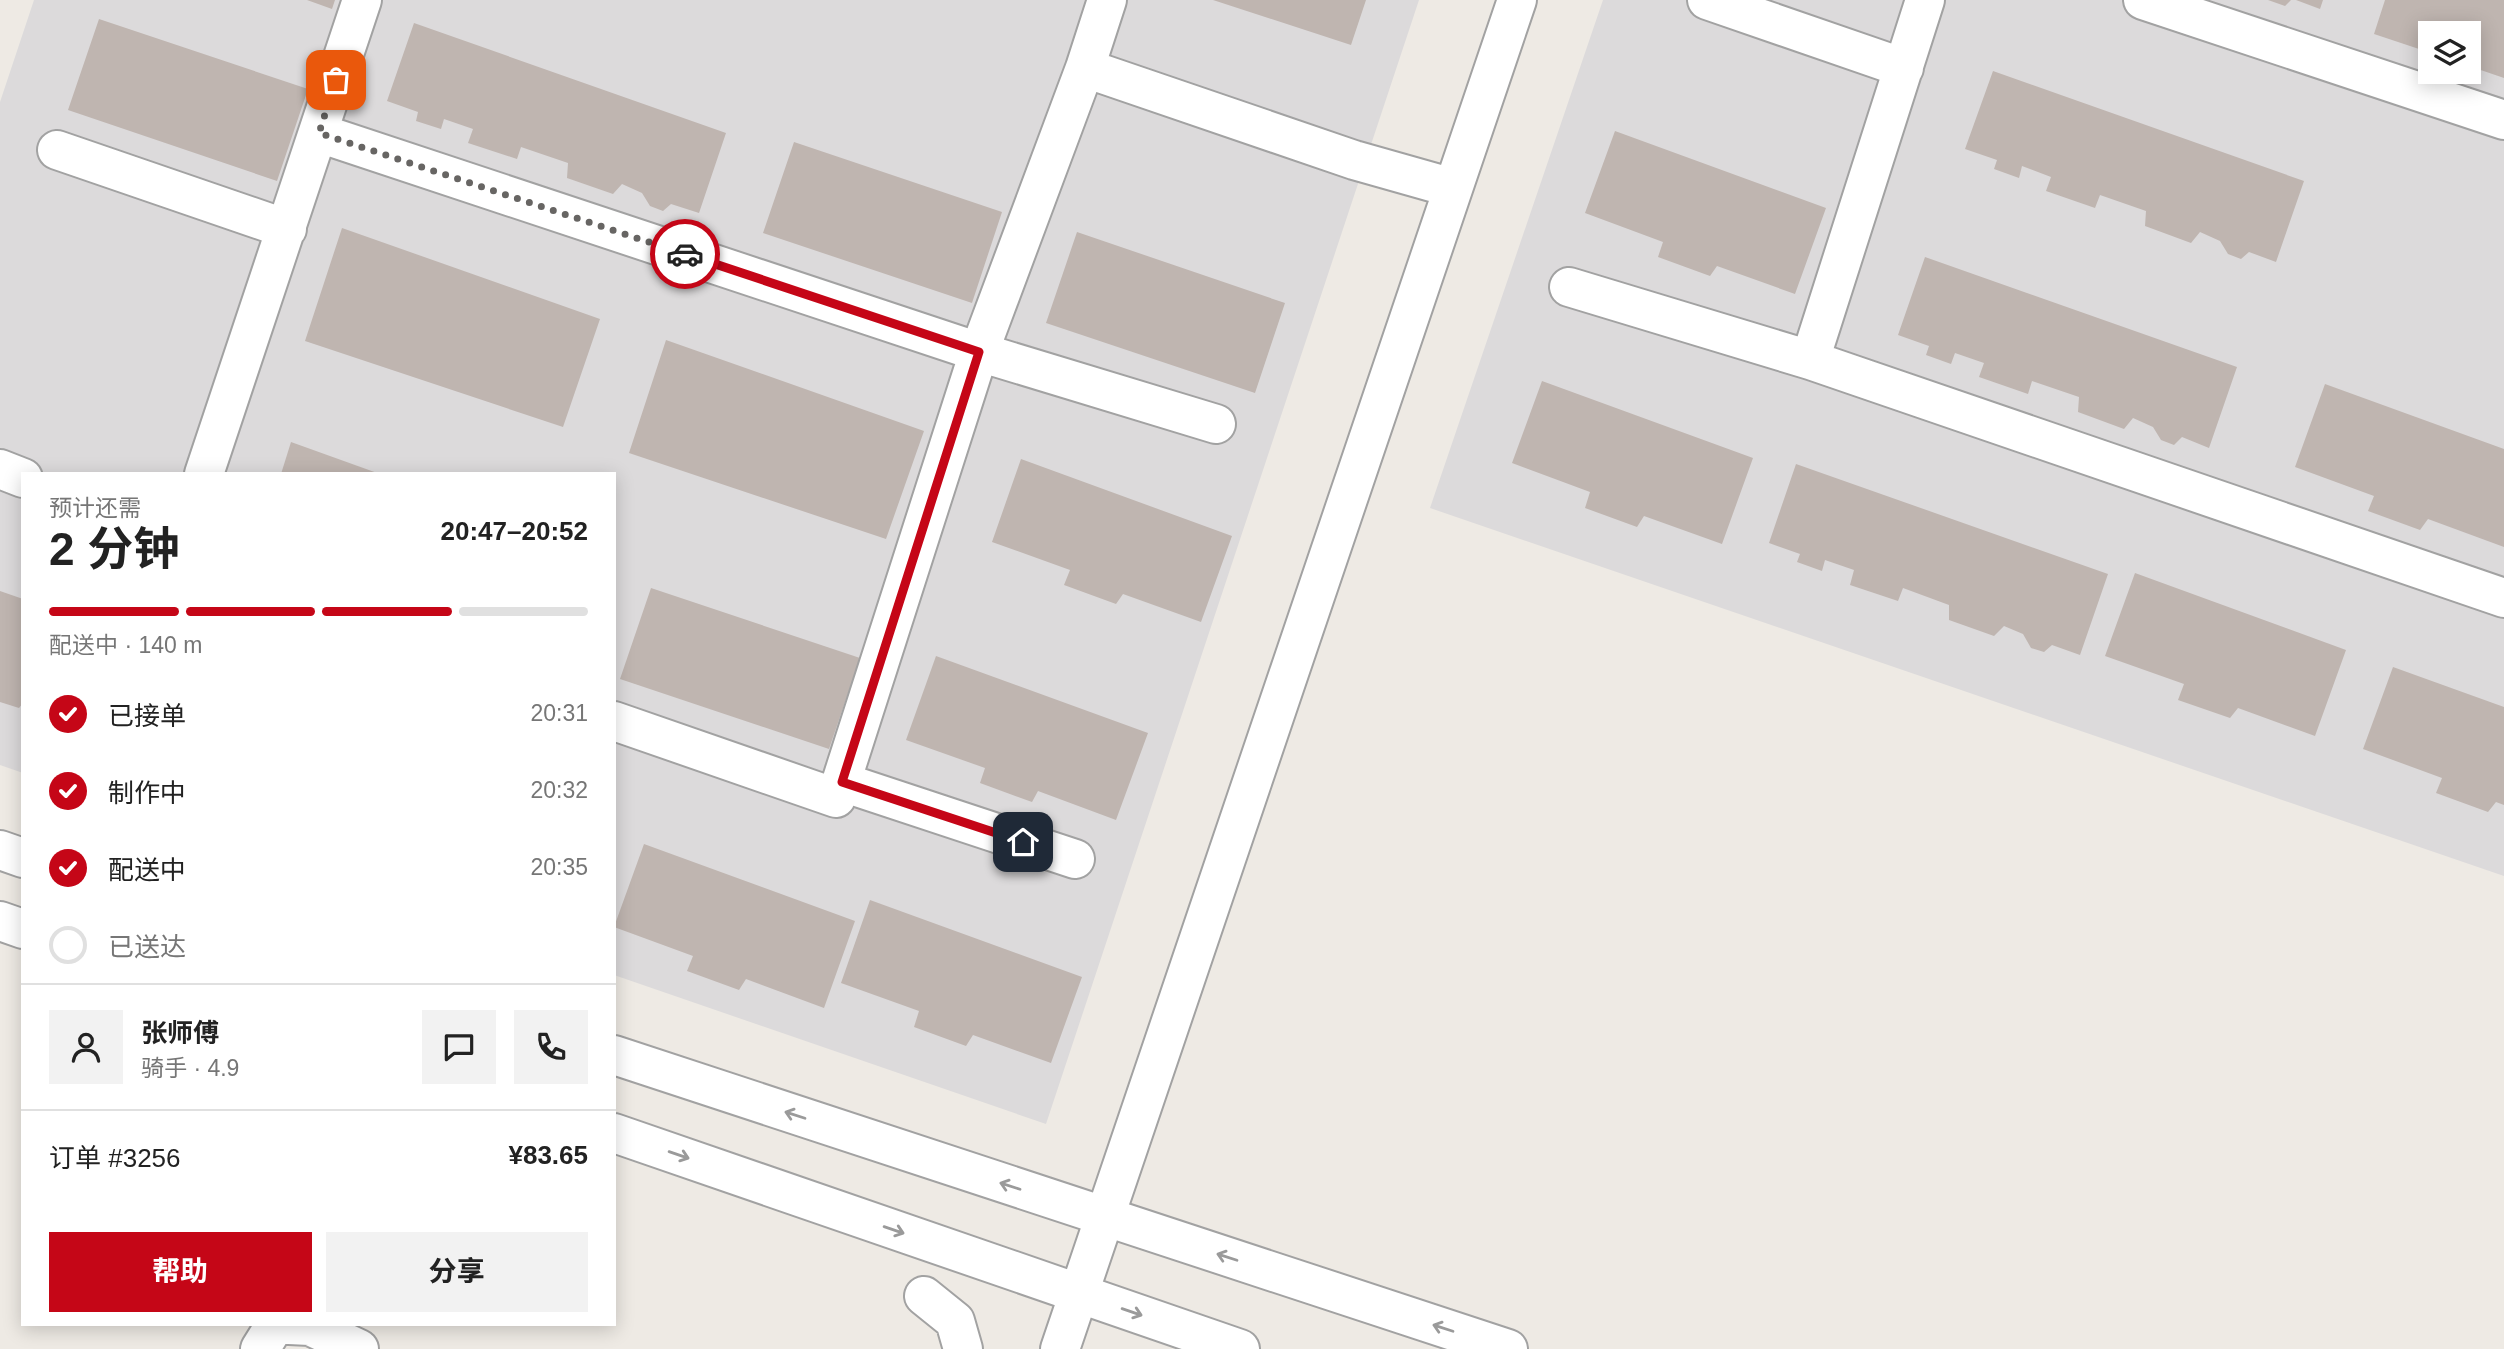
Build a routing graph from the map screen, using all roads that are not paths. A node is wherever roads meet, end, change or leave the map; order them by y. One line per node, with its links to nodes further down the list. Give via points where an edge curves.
1 (362, 0): 10 (street)
2 (1107, 0): 7 (street)
3 (1517, 0): 12 (street)
4 (1707, 0): 8 (street)
5 (1926, 0): 8 (street)
6 (2143, 0): 9 (street)
7 (1085, 68): 12 (street, via 1354,160); 15 (street)
8 (1903, 68): 16 (street)
9 (2504, 120)
10 (319, 133): 13 (street); 15 (street)
11 (57, 150): 13 (street)
12 (1453, 188): 31 (street)
13 (287, 229): 19 (street)
14 (1569, 288): 16 (street)
15 (979, 352): 17 (street); 23 (street)
16 (1810, 360): 21 (street)
17 (1216, 424)
18 (0, 469): 20 (street)
19 (205, 472)
20 (21, 477)
21 (2504, 598)
22 (616, 723): 23 (street, via 836,798)
23 (842, 782): 26 (street)
24 (0, 850): 25 (street)
25 (21, 857)
26 (1076, 859)
27 (0, 921): 28 (street)
28 (21, 928)
29 (616, 1056): 31 (street, one-way to 29)
30 (616, 1134): 32 (street, one-way to 32)
31 (1102, 1217): 32 (street); 41 (street, one-way to 31)
32 (1078, 1294): 39 (street); 40 (street, one-way to 40)
33 (924, 1296): 38 (street, via 955,1321)
34 (274, 1326): 36 (street)
35 (310, 1326): 37 (street)
36 (260, 1349)
37 (359, 1349)
38 (963, 1349)
39 (1060, 1349)
40 (1240, 1349)
41 (1508, 1349)

